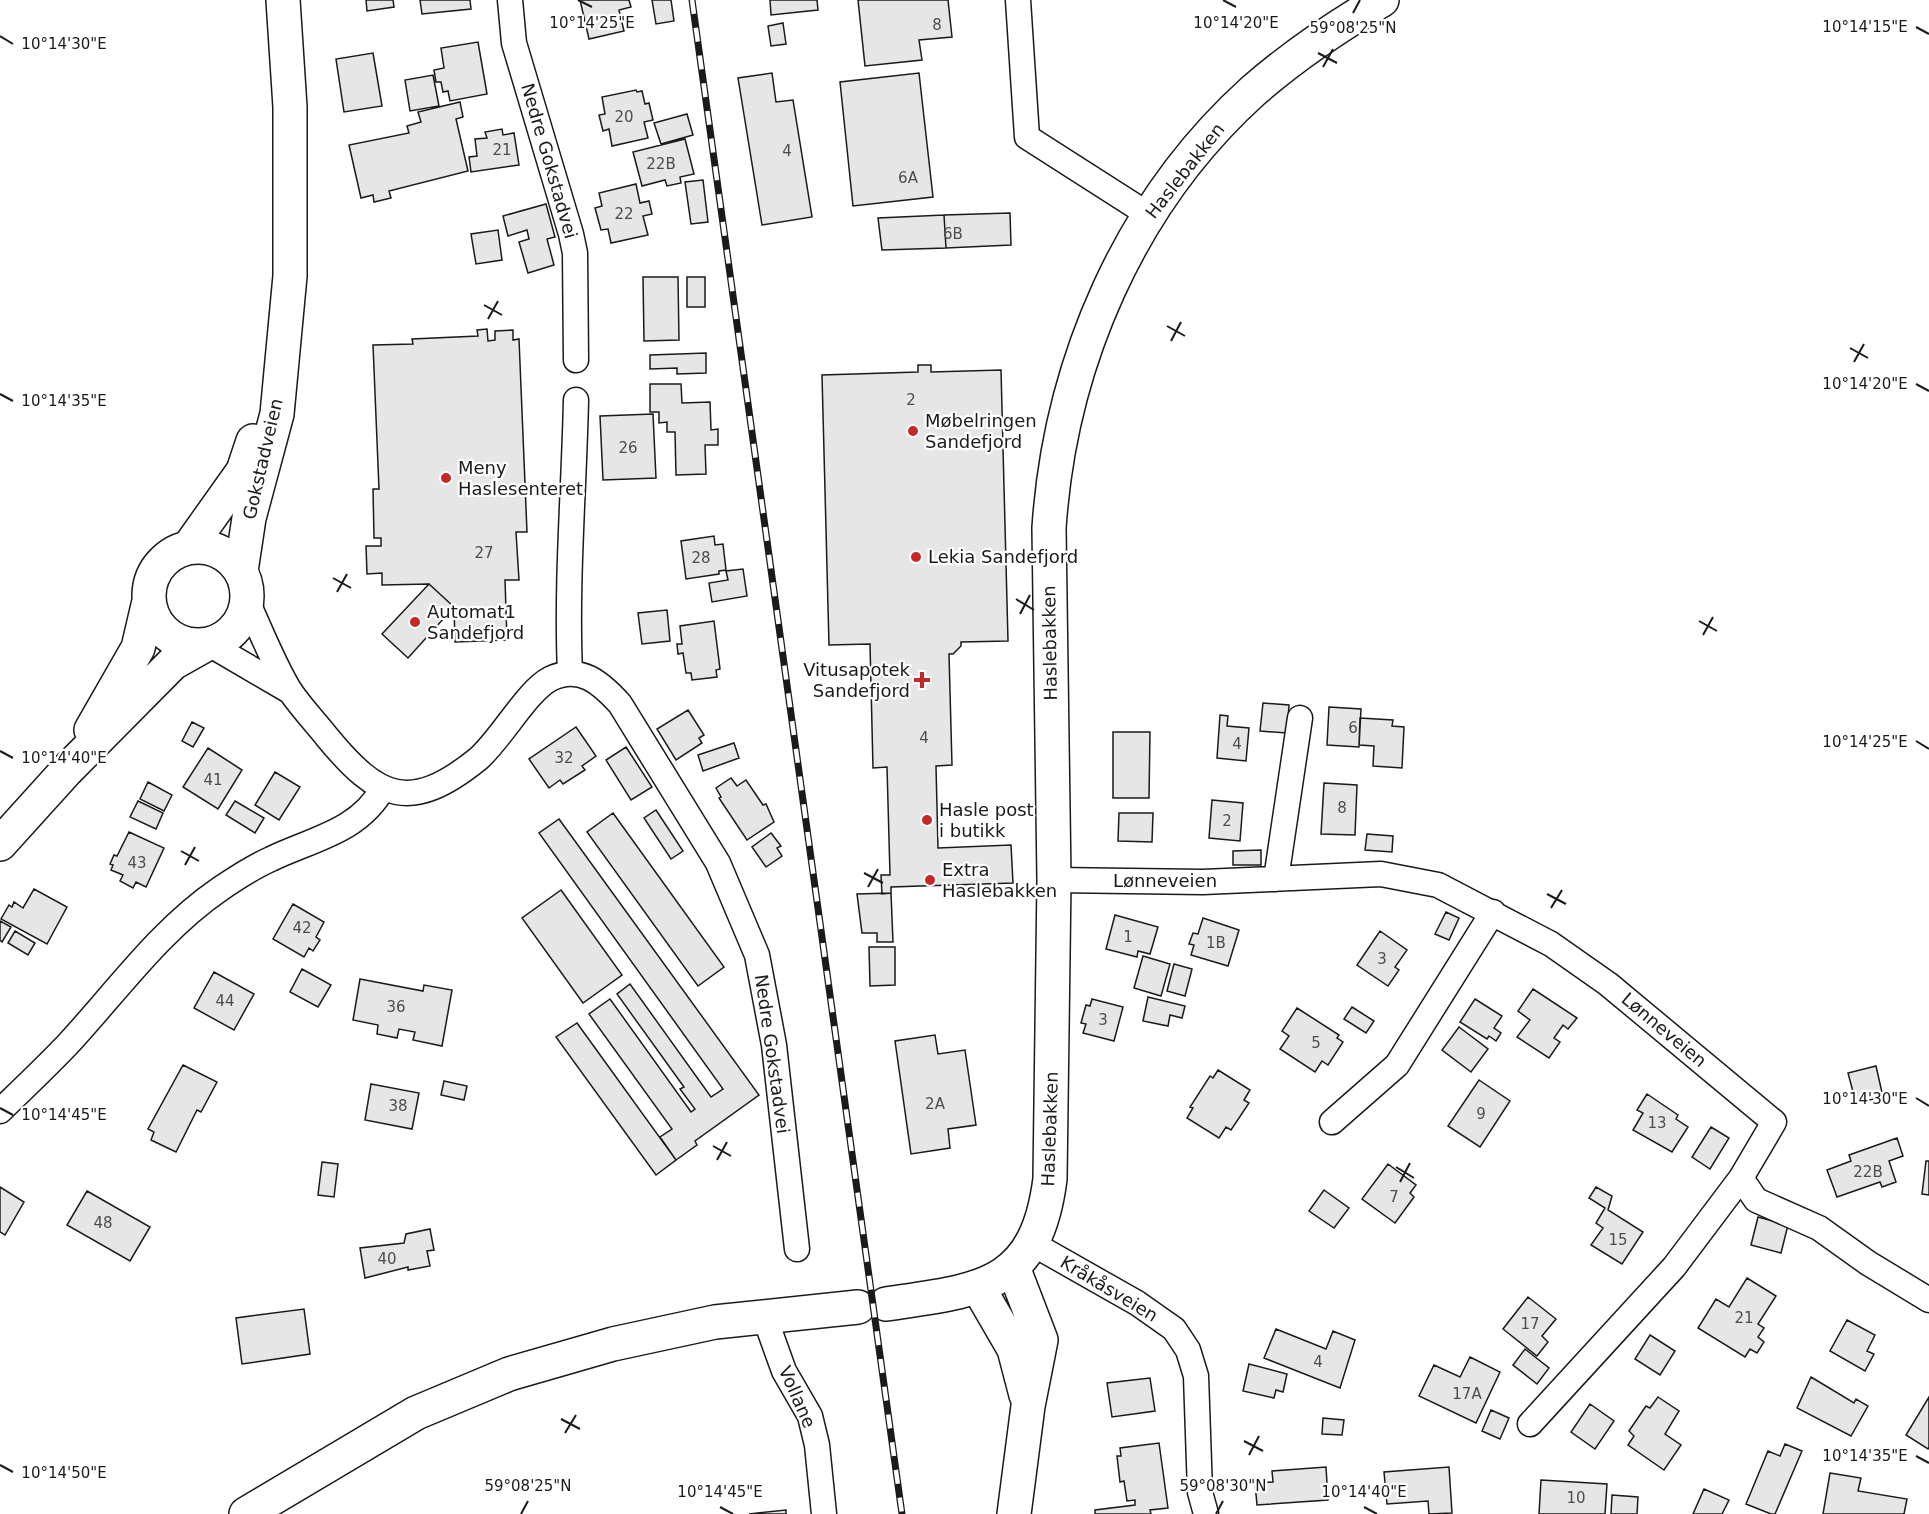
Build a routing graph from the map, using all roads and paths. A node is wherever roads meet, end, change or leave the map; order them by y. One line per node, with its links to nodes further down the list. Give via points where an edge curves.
1 (283, 0): 6 (main road, Gokstadveien, via 290,107)
2 (510, 0): 7 (street, Nedre Gokstadvei, via 514,43 575,253)
3 (1018, 0): 5 (street, via 1027,137)
4 (1382, 0): 5 (main road, Haslebakken, via 1328,32 1251,93 1182,169)
5 (1149, 215): 20 (main road, Haslebakken, via 1121,262 1081,357 1052,482 1048,600)
6 (290, 276): 9 (main road, Gokstadveien, via 263,411 243,471); 10 (main road, Gokstadveien, via 277,414 249,518)
7 (576, 360)
8 (576, 400): 13 (street, via 567,605)
9 (189, 547): 10 (main road, via 219,551 231,560); 11 (main road, via 175,552 155,572 149,586)
10 (244, 586): 12 (main road, via 244,616 222,640); 14 (street)
11 (149, 601): 12 (main road, via 160,628 171,638 187,644); 16 (main road, via 138,648)
12 (207, 644): 14 (street); 16 (main road, via 173,663)
13 (570, 673): 17 (street, via 551,678 537,688 480,757 452,779 417,792); 25 (street, Nedre Gokstadvei, via 587,675 601,683 620,704 718,863 757,955 774,1045)
14 (291, 692): 17 (street, via 354,770)
15 (1300, 718): 19 (street)
16 (67, 770): 18 (main road)
17 (383, 788): 22 (street, via 375,802 345,829 272,858 199,903)
18 (0, 844)
19 (1276, 879): 20 (street, Lønneveien); 21 (street, Lønneveien, via 1401,875 1438,885)
20 (1054, 880): 26 (main road, Haslebakken, via 1050,1179 1046,1211)
21 (1493, 912): 23 (street, via 1397,1065); 24 (street, Lønneveien, via 1551,944 1608,984 1774,1122)
22 (0, 1111)
23 (1332, 1122)
24 (1741, 1178): 28 (street, via 1756,1200 1819,1228); 31 (street, Lønneveien, via 1674,1267)
25 (797, 1249)
26 (1023, 1256): 27 (main road); 30 (main road, via 1041,1340); 35 (street, Kråkåsveien, via 1137,1303 1174,1329 1188,1350 1196,1376 1200,1492)
27 (978, 1287): 29 (main road, via 964,1293); 30 (main road, via 1014,1349)
28 (1929, 1300)
29 (765, 1318): 32 (main road, via 715,1322 613,1344 509,1374 416,1413); 33 (street, Vollane, via 784,1371 810,1416)
30 (1028, 1406): 34 (main road)
31 (1530, 1424)
32 (246, 1514)
33 (824, 1514)
34 (1014, 1514)
35 (1206, 1514)

